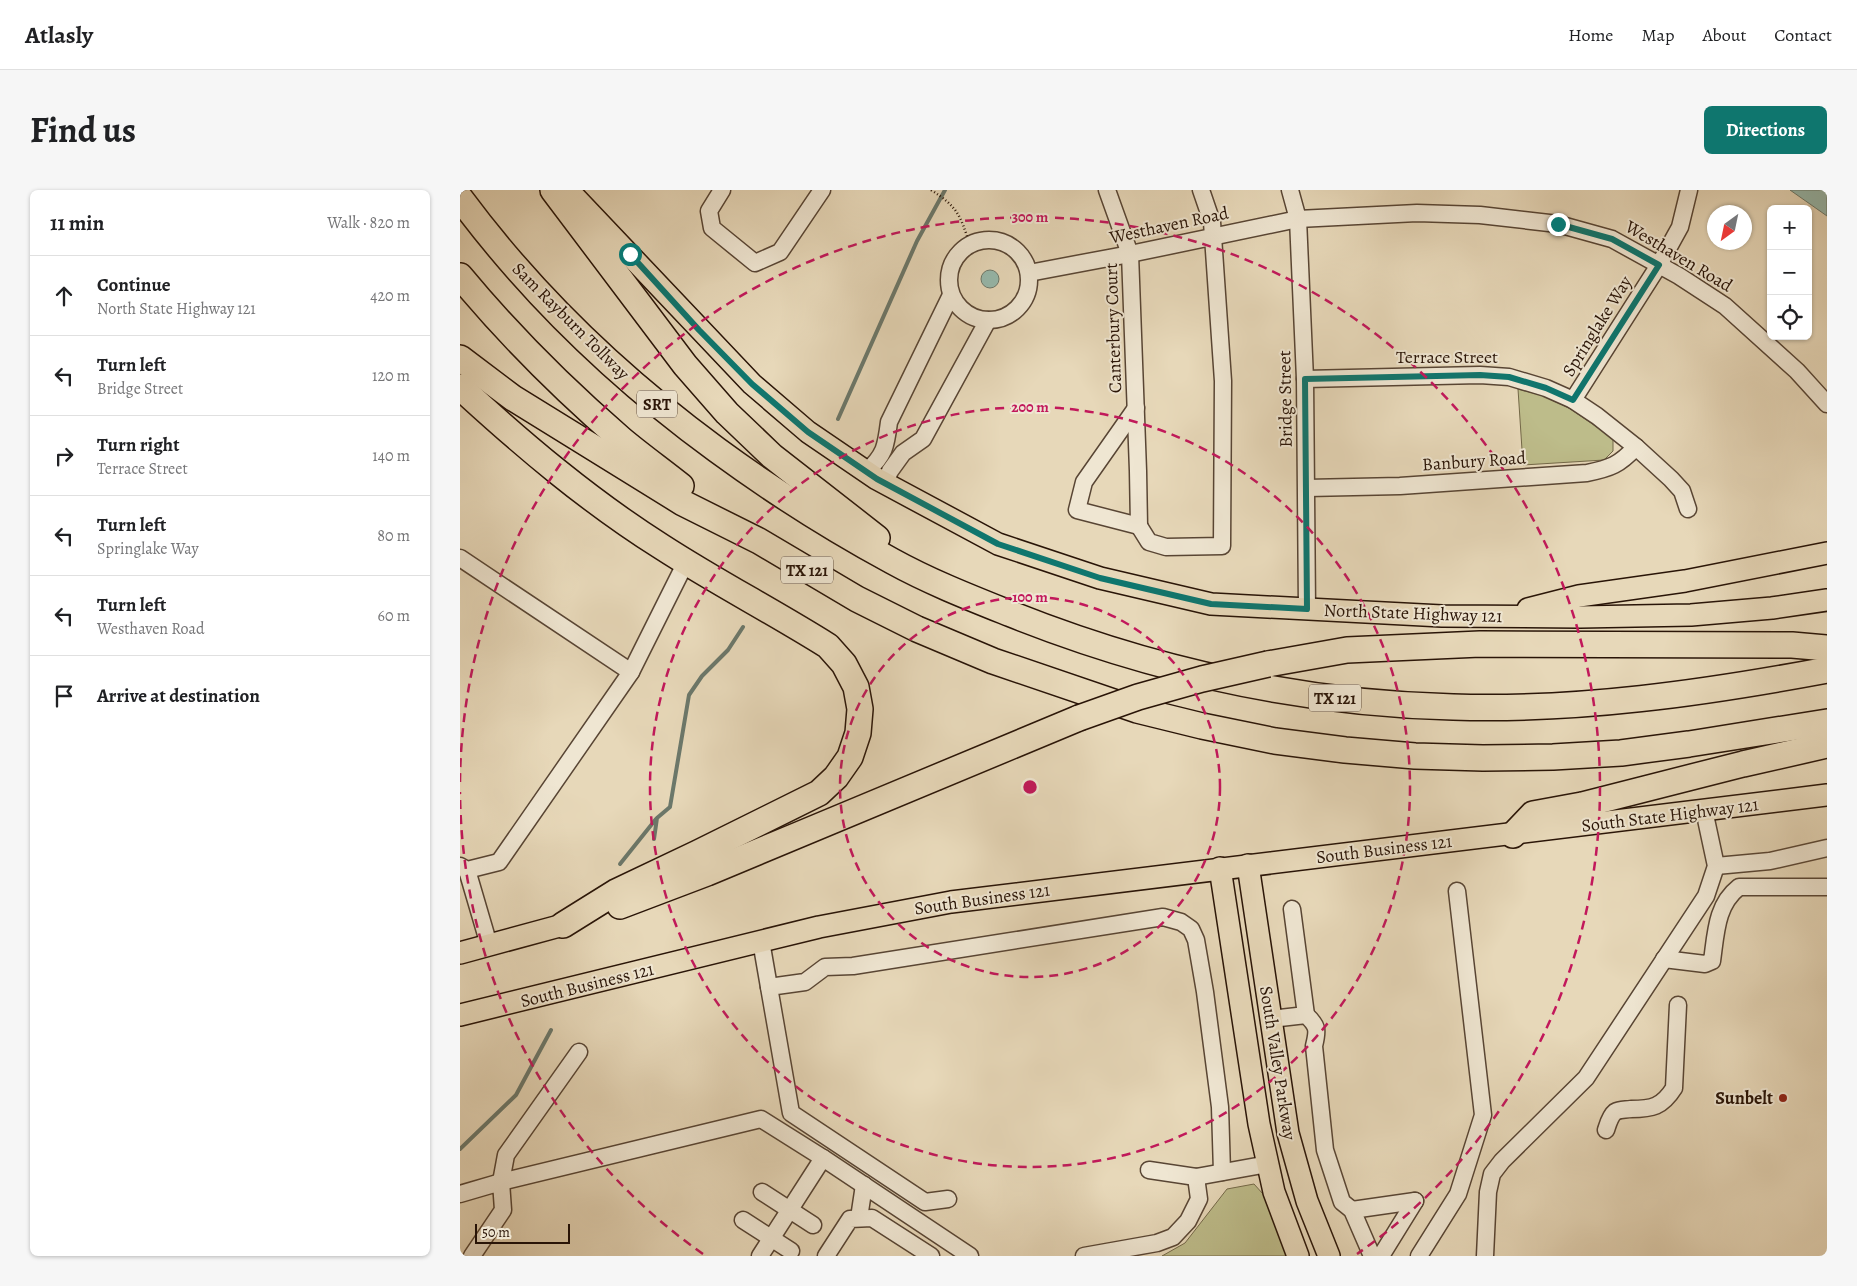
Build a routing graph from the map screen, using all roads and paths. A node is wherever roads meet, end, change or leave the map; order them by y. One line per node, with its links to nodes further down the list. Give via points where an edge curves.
1 (553, 190): 36 (highway, via 685,365 727,412 772,456 878,538)
2 (568, 190): 27 (main road, North State Highway 121, via 752,384 808,432)
3 (722, 190): 4 (street, via 709,211 712,228 755,263 780,252)
4 (822, 190)
5 (931, 190): 13 (path, via 957,211)
6 (1107, 190): 14 (street, Canterbury Court)
7 (1201, 190): 12 (street, via 1212,222)
8 (1290, 190): 11 (street, Bridge Street)
9 (1689, 190): 15 (street, Springlake Way, via 1680,228)
10 (460, 198): 36 (highway, Sam Rayburn Tollway / SRT, via 540,294 606,360 678,421 808,513)
11 (1298, 219): 12 (street, Westhaven Road); 15 (street, Westhaven Road, via 1417,213 1480,215 1558,224 1612,239); 21 (street, Bridge Street)
12 (1213, 237): 14 (street, Westhaven Road); 31 (street, via 1223,381 1222,546 1166,547 1149,542)
13 (970, 245): 16 (street, via 994,240 1010,245 1022,257); 18 (street, via 962,249 952,262 948,279)
14 (1130, 254): 16 (street, Westhaven Road); 25 (street, Canterbury Court)
15 (1659, 265): 23 (street, Springlake Way); 24 (street, Westhaven Road, via 1725,306)
16 (1029, 272): 19 (street, via 1028,290 1020,306 1005,317)
17 (460, 276): 32 (highway, via 549,373 622,439)
18 (951, 295): 19 (street, via 960,308 973,317); 27 (street, via 889,422 879,460)
19 (988, 320): 28 (street, via 923,439 903,453)
20 (460, 358): 32 (highway, via 512,398 575,437 683,503)
21 (1305, 379): 23 (street, Terrace Street, via 1509,377); 29 (street, Bridge Street)
22 (460, 387): 35 (highway, via 511,434 606,510)
23 (1573, 400): 26 (street, Terrace Street)
24 (1827, 404)
25 (1136, 408): 31 (street, Canterbury Court); 31 (street, Canterbury Court, via 1084,482 1077,510)
26 (1636, 448): 29 (street, Banbury Road, via 1622,462 1606,470 1588,473 1400,486); 30 (street, Terrace Street, via 1682,491)
27 (866, 472): 28 (main road, North State Highway 121)
28 (885, 483): 38 (main road, North State Highway 121, via 998,544 1100,578 1211,604)
29 (1306, 488): 38 (street, Bridge Street)
30 (1688, 509)
31 (1138, 526)
32 (759, 541): 43 (highway, TX 121, via 856,598 917,629 993,661 1137,710 1275,740 1415,756 1553,757 1680,745)
33 (1827, 553): 39 (main road, via 1686,581 1579,596)
34 (460, 558): 42 (street)
35 (686, 562): 42 (street); 58 (highway, via 822,642 844,664 856,687 860,709 858,732 850,757 836,778 819,793 616,892)
36 (894, 562): 41 (highway, TX 121, via 983,603 1113,652 1237,683 1314,696 1453,708 1525,708 1708,690)
37 (1827, 600): 39 (main road, North State Highway 121, via 1691,615)
38 (1307, 609): 39 (main road, North State Highway 121)
39 (1498, 616)
40 (1827, 648): 58 (highway, bridge, via 1792,645 1480,644 1347,650 1268,664 1138,696 707,873)
41 (1827, 670)
42 (631, 672): 53 (street, via 499,862)
43 (1827, 722)
44 (1827, 745): 49 (highway, via 1533,814)
45 (1827, 795): 46 (main road, South State Highway 121)
46 (1765, 804): 47 (main road, South State Highway 121); 48 (main road)
47 (1704, 810): 49 (main road, South State Highway 121); 52 (street)
48 (1827, 810)
49 (1514, 835): 51 (main road, South Business 121)
50 (1827, 848): 52 (street, via 1770,861)
51 (1248, 865): 54 (main road, South Business 121); 67 (main road, South Valley Parkway)
52 (1716, 866): 62 (street, via 1706,896)
53 (463, 868): 60 (street)
54 (1220, 868): 59 (main road, South Business 121, via 951,902); 71 (main road, South Valley Parkway)
55 (1827, 887): 62 (street, via 1739,887 1730,894 1720,912 1712,961 1705,964)
56 (1457, 892): 99 (street, via 1483,1116 1458,1194)
57 (1292, 909): 66 (street)
58 (563, 925): 60 (main road)
59 (761, 941): 63 (street); 65 (main road, South Business 121)
60 (489, 945): 61 (main road)
61 (460, 954)
62 (1664, 959): 100 (street, via 1586,1078 1492,1174)
63 (768, 987): 73 (street, via 805,982 825,967 853,966 1163,917 1181,922 1191,928 1196,940 1205,992 1220,1107); 79 (street, via 790,1113 925,1202)
64 (1678, 1005): 69 (street, via 1674,1088 1668,1098 1651,1108 1614,1113)
65 (460, 1015)
66 (1306, 1015): 67 (street); 82 (street, via 1315,1023 1317,1034 1314,1046 1325,1150 1342,1202)
67 (1271, 1019): 96 (main road, South Valley Parkway, via 1288,1133 1307,1201)
68 (579, 1052): 75 (street, via 506,1155)
69 (1606, 1130)
70 (823, 1158): 75 (street, via 760,1119); 76 (street); 81 (street)
71 (1268, 1164): 73 (street); 95 (main road, South Valley Parkway, via 1274,1192)
72 (1149, 1170): 74 (street)
73 (1222, 1172): 74 (street)
74 (1196, 1177): 94 (street, via 1199,1200 1188,1221 1173,1237 1157,1243)
75 (501, 1182): 78 (street); 89 (street, via 503,1210)
76 (864, 1186): 83 (street); 93 (street)
77 (762, 1192): 81 (street)
78 (460, 1194)
79 (948, 1199)
80 (1374, 1207): 82 (street); 86 (street); 98 (street, via 1415,1201)
81 (790, 1210): 85 (street); 87 (street)
82 (1352, 1210): 86 (street)
83 (859, 1218): 91 (street, via 850,1219); 92 (street, via 872,1218)
84 (743, 1220): 87 (street)
85 (813, 1225)
86 (1361, 1231): 97 (street)
87 (771, 1238): 88 (street); 90 (street)
88 (791, 1250)
89 (472, 1256)
90 (760, 1256)
91 (826, 1256)
92 (931, 1256)
93 (970, 1256)
94 (1084, 1256)
95 (1298, 1256)
96 (1329, 1256)
97 (1372, 1256)
98 (1381, 1256)
99 (1419, 1256)
100 (1485, 1256)

